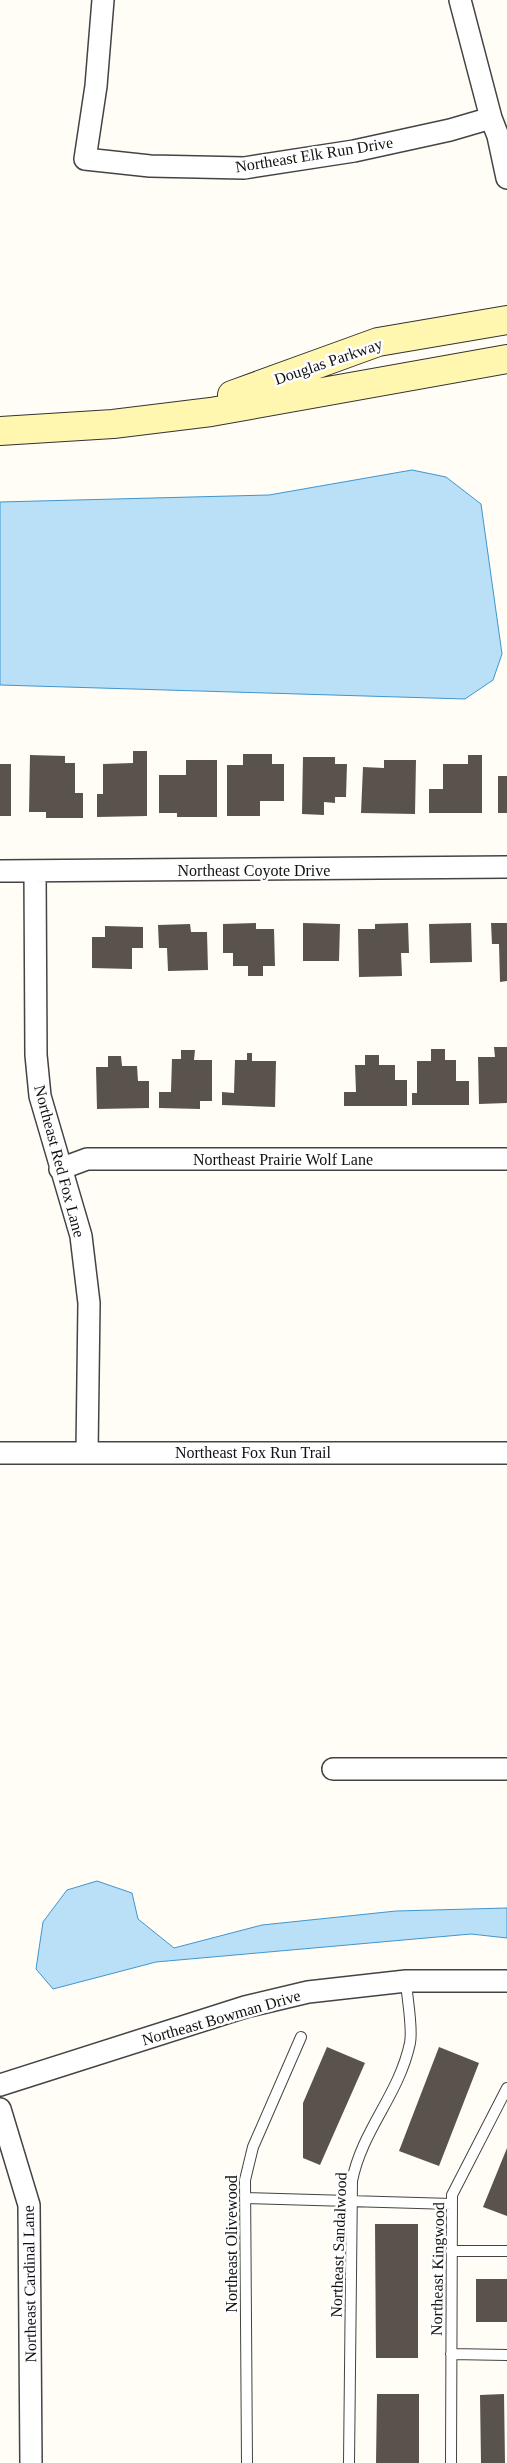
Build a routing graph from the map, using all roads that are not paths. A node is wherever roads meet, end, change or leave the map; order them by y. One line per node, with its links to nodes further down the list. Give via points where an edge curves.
1 (103, 0): 3 (street, Northeast Elk Run Drive, via 96,86 84,159 150,166 244,168 354,151)
2 (460, 0): 3 (street)
3 (491, 118): 4 (street)
4 (507, 178)
5 (507, 320): 7 (street, Douglas Parkway, via 378,342 245,391)
6 (507, 359): 7 (street, Douglas Parkway, via 211,412)
7 (154, 419): 8 (street, Douglas Parkway)
8 (0, 432)
9 (507, 867): 11 (street, Northeast Coyote Drive)
10 (0, 871): 11 (street, Northeast Coyote Drive)
11 (35, 871): 13 (street, Northeast Red Fox Lane, via 37,1063 40,1096)
12 (507, 1159): 13 (street, Northeast Prairie Wolf Lane, via 87,1159)
13 (60, 1169): 14 (street, Northeast Red Fox Lane, via 81,1236 90,1302)
14 (87, 1452): 15 (street, Northeast Fox Run Trail); 16 (street, Northeast Fox Run Trail)
15 (0, 1453)
16 (507, 1453)
17 (333, 1769): 18 (street)
18 (507, 1769)
19 (406, 1981): 20 (street, Northeast Bowman Drive); 22 (street, Northeast Bowman Drive, via 308,1992 245,2007); 26 (lane, Northeast Sandalwood, via 410,2041 398,2082 356,2159)
20 (507, 1981)
21 (301, 2037): 25 (lane, Northeast Olivewood, via 253,2147 245,2180)
22 (0, 2085)
23 (507, 2088): 27 (lane, Northeast Kingwood, via 452,2195)
24 (0, 2109): 32 (street, Northeast Cardinal Lane, via 29,2205)
25 (245, 2198): 26 (lane); 33 (lane, Northeast Olivewood)
26 (351, 2202): 27 (lane); 34 (lane, Northeast Sandalwood)
27 (452, 2204): 28 (lane, Northeast Kingwood)
28 (451, 2250): 29 (lane); 30 (lane, Northeast Kingwood)
29 (507, 2251)
30 (451, 2354): 31 (lane); 35 (lane, Northeast Kingwood)
31 (507, 2355)
32 (31, 2463)
33 (247, 2463)
34 (350, 2463)
35 (451, 2463)

